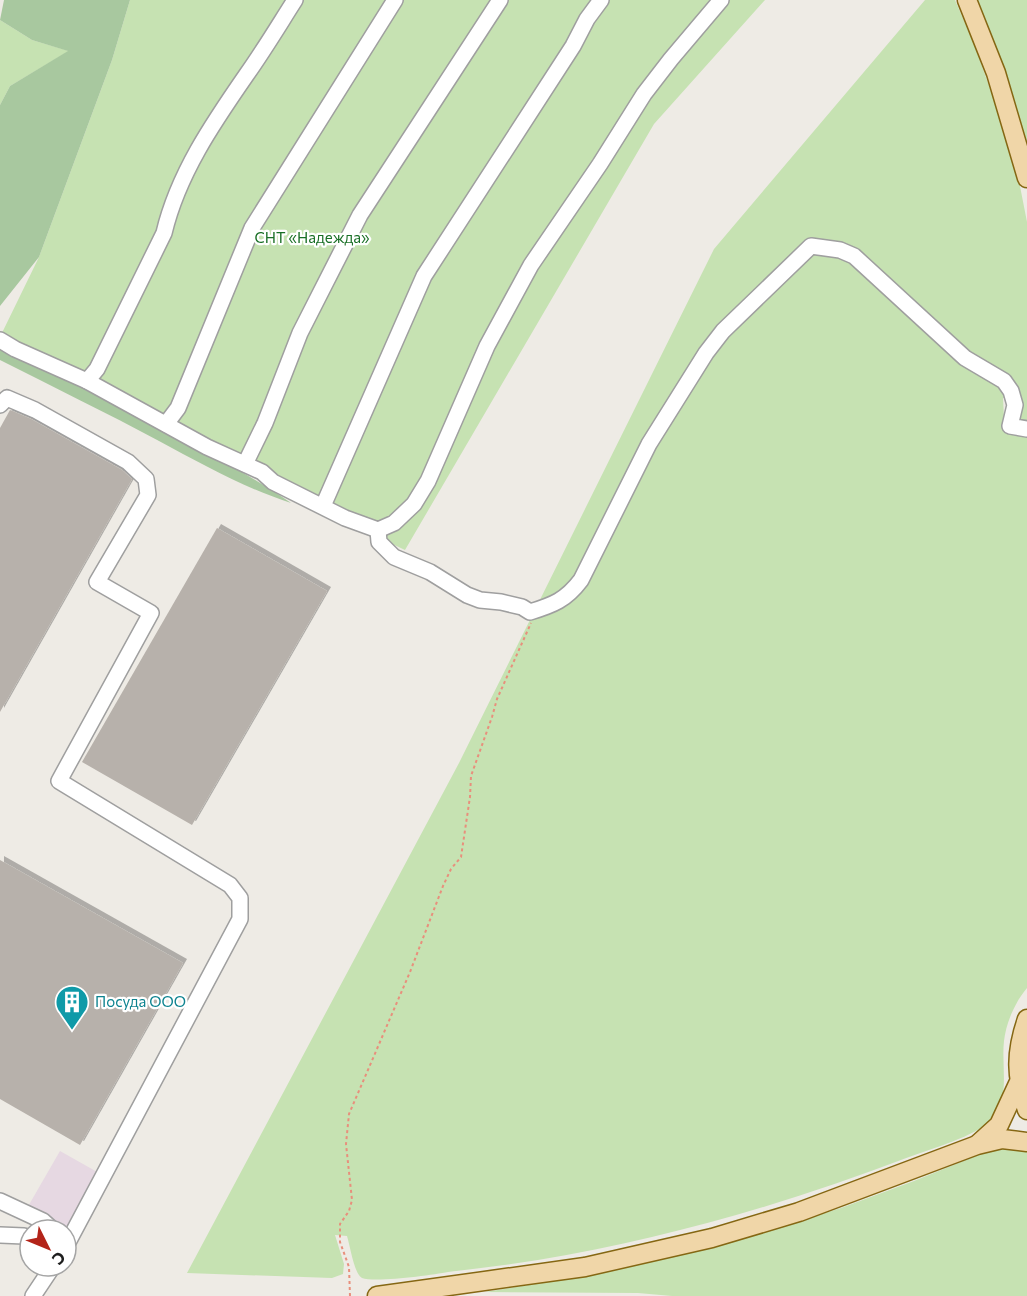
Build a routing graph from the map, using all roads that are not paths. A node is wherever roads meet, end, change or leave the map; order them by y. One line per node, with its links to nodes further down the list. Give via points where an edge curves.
1 (295, 0): 9 (lane, via 194,157 169,212 164,233)
2 (395, 0): 11 (lane, via 252,228 178,408)
3 (500, 0): 13 (lane, via 360,215 300,333)
4 (601, 0): 14 (lane, via 424,276)
5 (721, 0): 15 (lane, via 644,94 531,265 487,346 428,481 414,504 394,523)
6 (967, 0): 7 (main road, via 996,73)
7 (1027, 178)
8 (0, 340): 9 (lane)
9 (87, 381): 11 (lane)
10 (0, 405): 23 (lane, via 7,398 16,402 128,462 146,479 148,495 97,582 151,614 59,781 230,885 240,898 240,919)
11 (166, 424): 13 (lane)
12 (1027, 429): 15 (lane, via 1010,426 1015,405 1004,381 965,358 854,256 811,246 723,331 706,353 649,444 580,580 565,598 530,612 466,595 430,572 394,557 379,542)
13 (245, 464): 14 (lane)
14 (322, 506): 15 (lane)
15 (378, 530)
16 (1027, 1019): 17 (main road, via 1020,1039)
17 (1018, 1084): 18 (main road); 20 (main road, via 999,1125)
18 (1027, 1110)
19 (1027, 1142): 20 (main road, via 1002,1140)
20 (977, 1145): 28 (main road, via 799,1212 712,1238 585,1267)
21 (0, 1201): 22 (lane)
22 (37, 1218)
23 (78, 1223)
24 (0, 1235): 25 (lane)
25 (18, 1236)
26 (45, 1278): 27 (lane)
27 (33, 1296)
28 (377, 1296)

